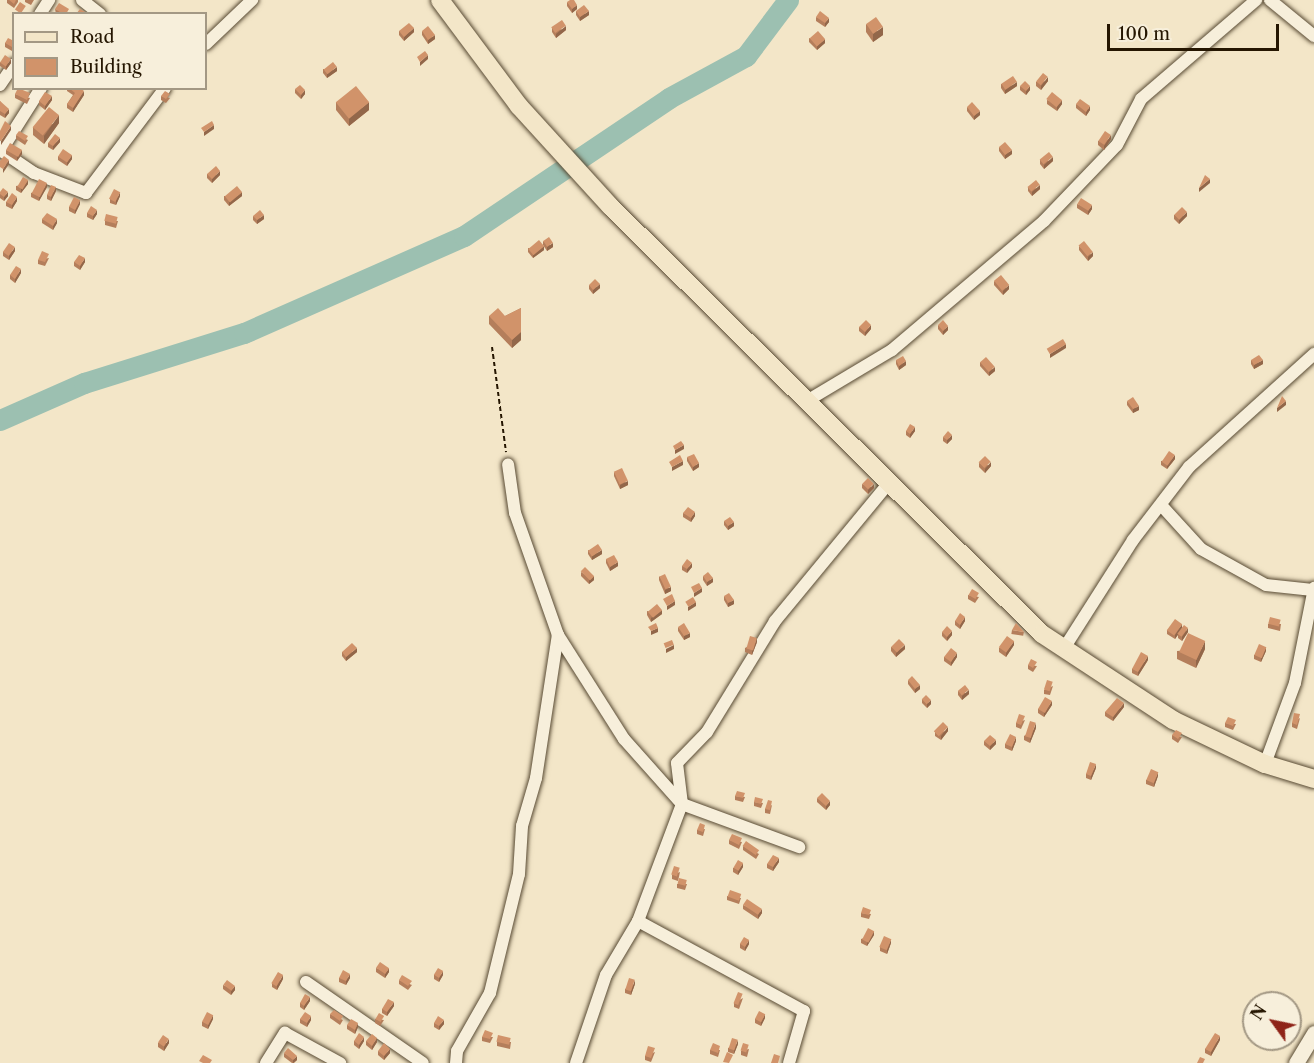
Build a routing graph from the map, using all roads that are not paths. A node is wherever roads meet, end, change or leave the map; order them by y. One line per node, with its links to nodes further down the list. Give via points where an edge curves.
1 (82, 0): 6 (street)
2 (252, 0): 8 (street)
3 (440, 0): 15 (main road, via 519,106)
4 (1256, 0): 15 (street, via 1141,99 1117,145 1044,221 892,350)
5 (1270, 0): 7 (street)
6 (97, 9)
7 (1314, 36)
8 (207, 43)
9 (12, 67): 10 (street)
10 (0, 85)
11 (40, 90): 13 (street)
12 (163, 90): 13 (street, via 86,193 34,173)
13 (1, 151)
14 (1314, 354): 18 (street, via 1189,467)
15 (805, 402): 17 (main road)
16 (508, 464): 20 (street, via 515,513)
17 (887, 484): 21 (main road); 24 (street, via 775,621 707,732 677,763)
18 (1161, 505): 19 (street, via 1202,549 1257,580); 21 (street)
19 (1314, 589): 22 (street, via 1295,683)
20 (558, 635): 24 (street, via 624,739); 32 (street, via 536,778 522,826 519,874 490,993 457,1051)
21 (1063, 650): 22 (main road, via 1173,720)
22 (1265, 764): 23 (main road)
23 (1314, 779)
24 (682, 804): 25 (street); 26 (street)
25 (799, 847)
26 (638, 921): 33 (street, via 606,975); 34 (street, via 804,1011)
27 (306, 982): 31 (street)
28 (1314, 1033): 35 (street)
29 (266, 1063): 30 (street, via 285,1033)
30 (340, 1063)
31 (423, 1063)
32 (456, 1063)
33 (576, 1063)
34 (789, 1063)
35 (1296, 1063)

